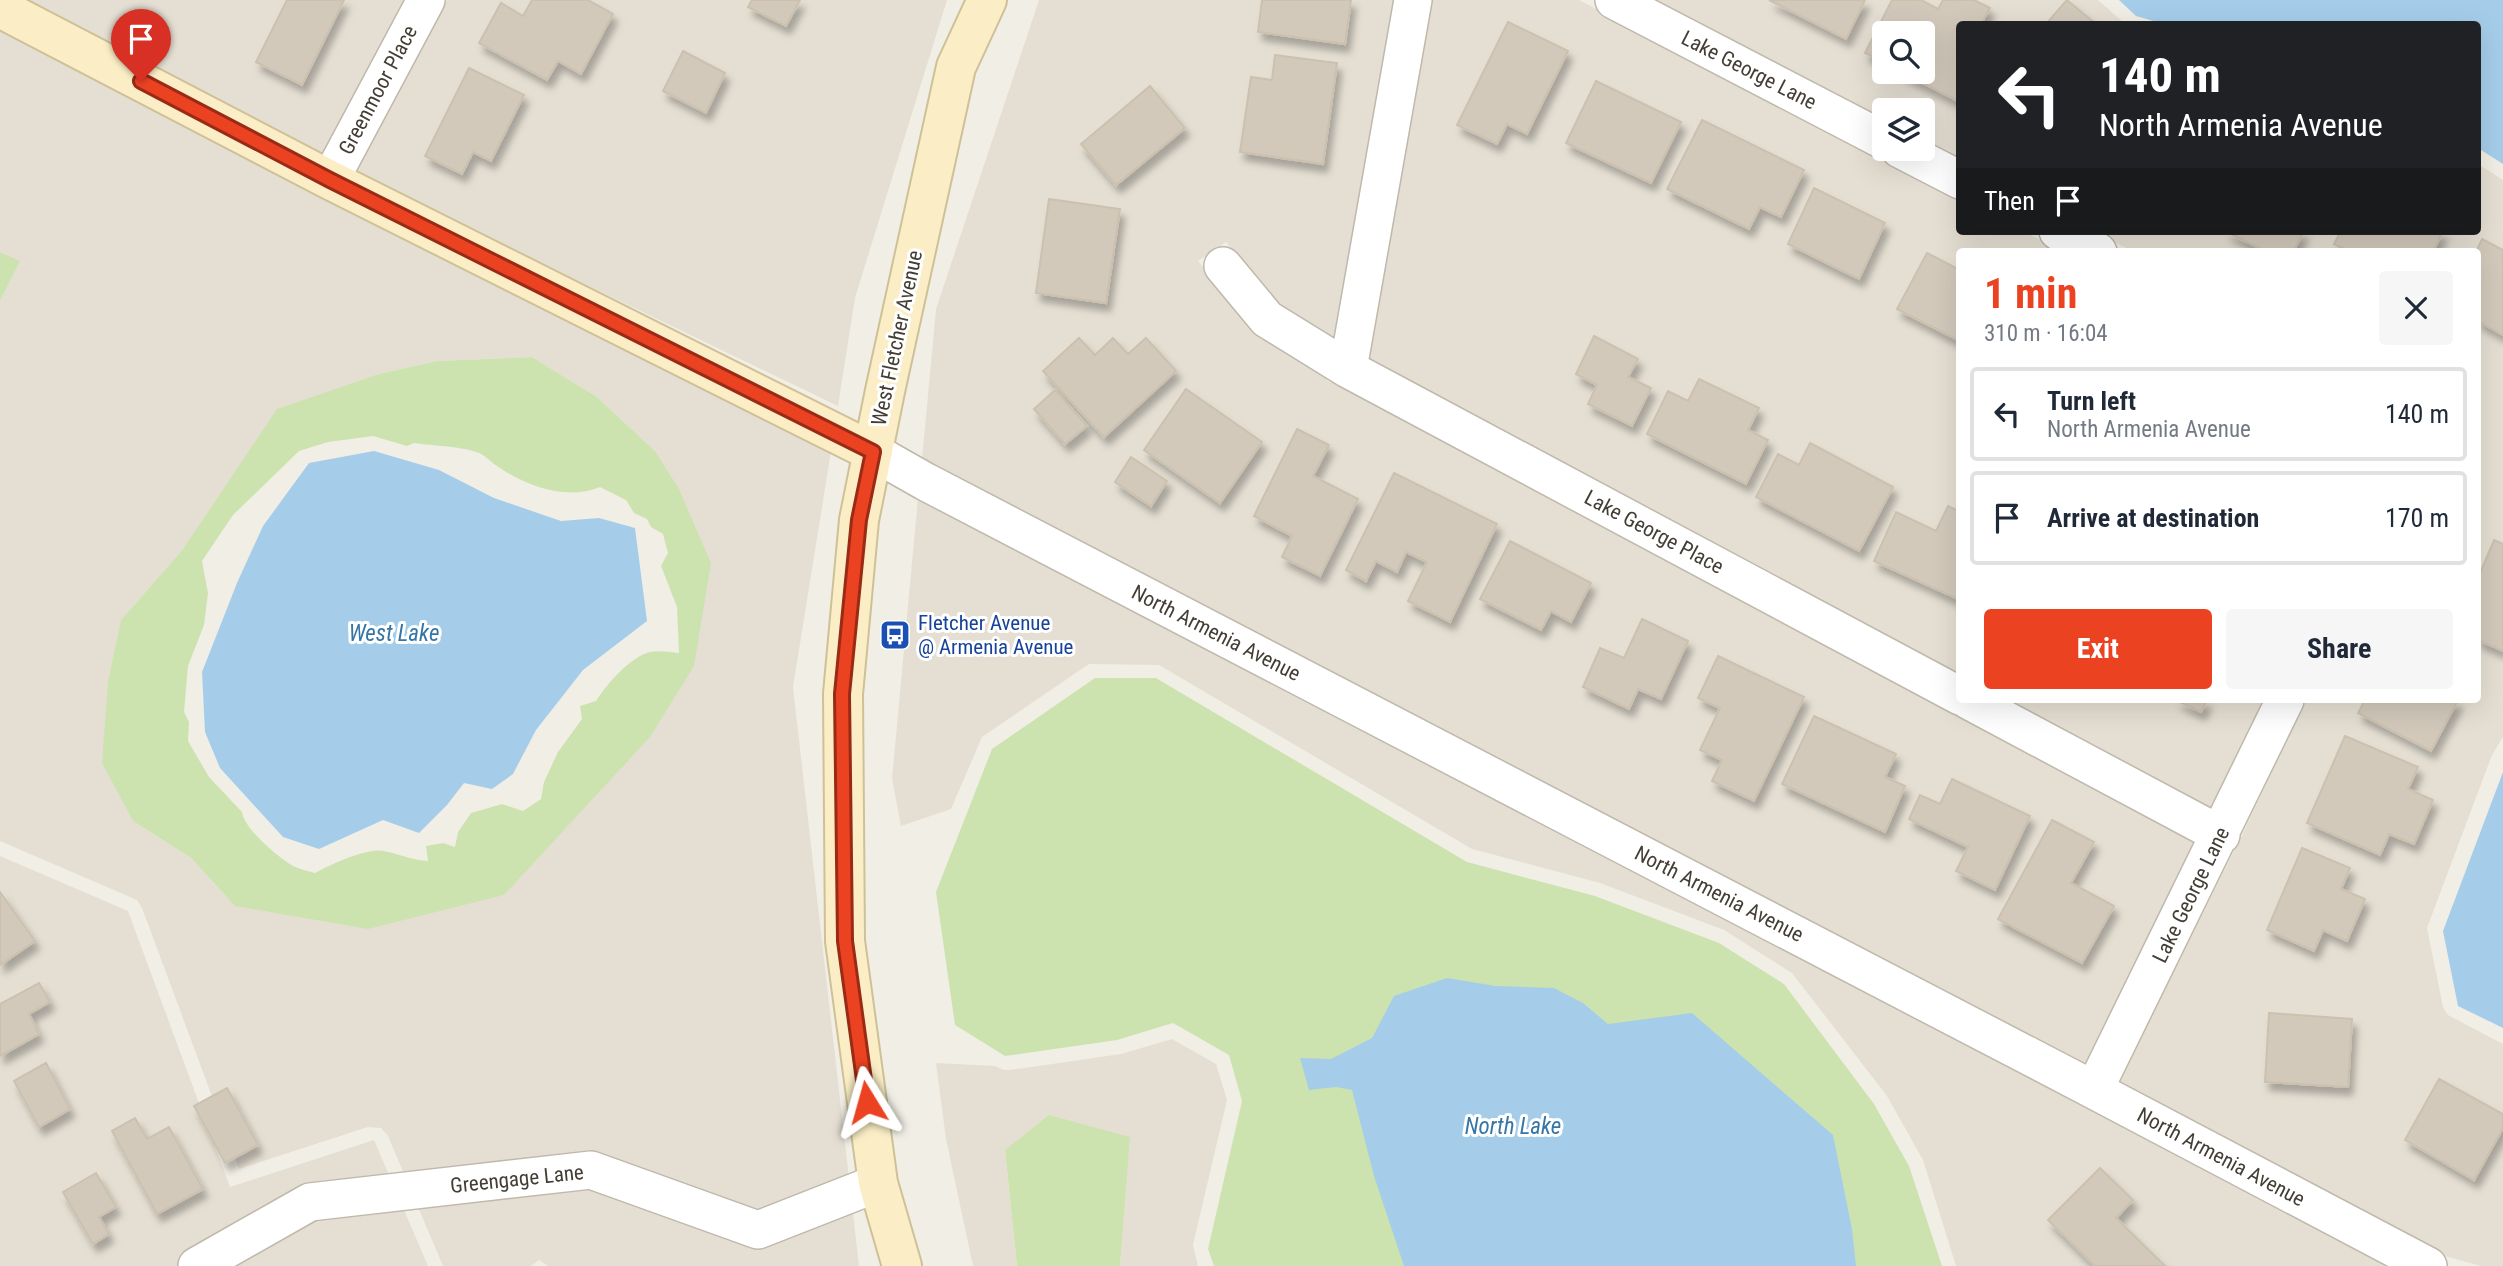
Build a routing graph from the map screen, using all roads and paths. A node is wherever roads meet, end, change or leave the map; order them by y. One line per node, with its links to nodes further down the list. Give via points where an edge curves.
1 (426, 0): 9 (street, Greenmoor Place)
2 (987, 0): 14 (main road, West Fletcher Avenue, via 956,67)
3 (1413, 0): 13 (street)
4 (1614, 0): 6 (street, Lake George Lane)
5 (0, 8): 9 (main road, North Armenia Avenue)
6 (1872, 134)
7 (1923, 161): 8 (street)
8 (1956, 178)
9 (330, 180): 14 (main road, North Armenia Avenue)
10 (2066, 235): 11 (street)
11 (2090, 248)
12 (1223, 265): 13 (street, Lake George Place, via 1267,319)
13 (1348, 369): 15 (street, Lake George Place)
14 (873, 452): 19 (street, North Armenia Avenue); 20 (main road, West Fletcher Avenue, via 859,520 842,694 845,941)
15 (1956, 694)
16 (1974, 703): 18 (street)
17 (2284, 703): 18 (street, Lake George Lane)
18 (2221, 835): 19 (street, Lake George Lane)
19 (2094, 1090): 23 (street, North Armenia Avenue)
20 (878, 1183): 21 (street, Greengage Lane, via 758,1230 591,1170 310,1202); 22 (main road, West Fletcher Avenue)
21 (197, 1266)
22 (902, 1266)
23 (2428, 1266)

